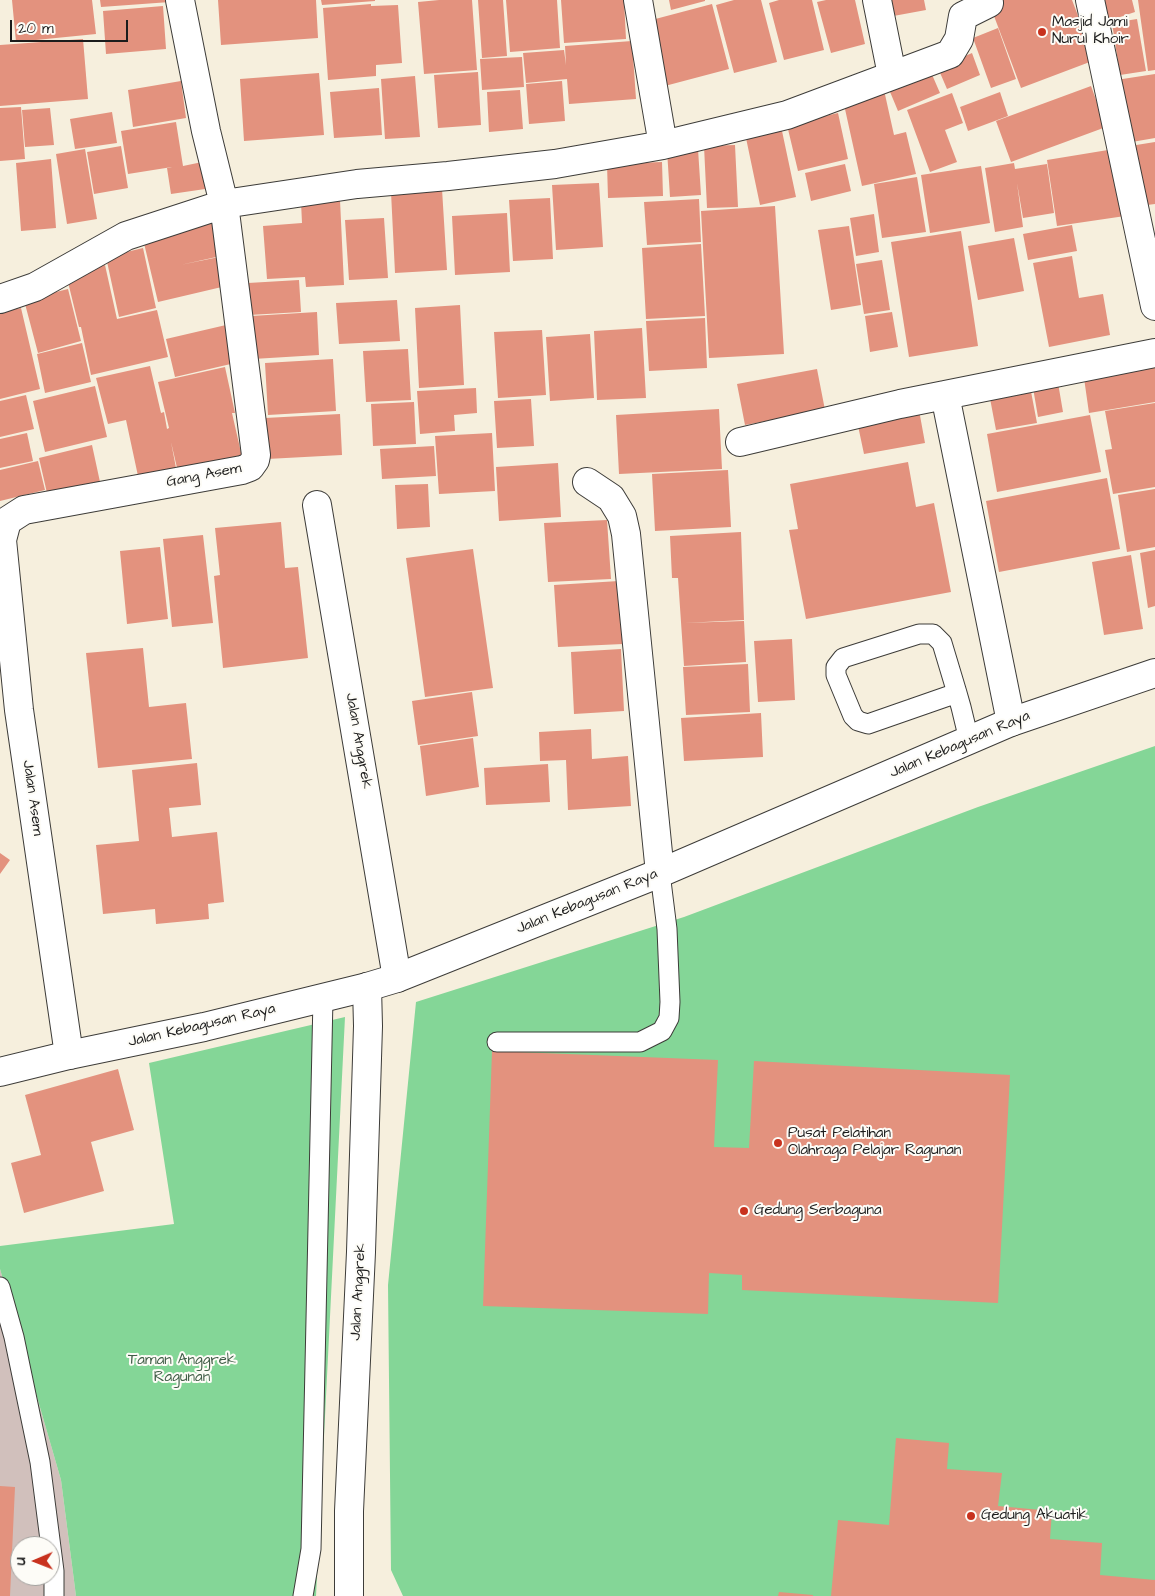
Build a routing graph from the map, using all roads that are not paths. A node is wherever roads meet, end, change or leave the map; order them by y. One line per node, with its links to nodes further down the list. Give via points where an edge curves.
1 (180, 0): 8 (street)
2 (638, 0): 7 (street)
3 (877, 0): 6 (street)
4 (1090, 0): 10 (street)
5 (989, 3): 6 (street, via 963,16 959,39 950,54)
6 (892, 75): 7 (street, via 786,115)
7 (663, 145): 8 (street, via 554,164 357,184)
8 (224, 204): 9 (street, via 126,236 35,287); 16 (street, Gang Asem, via 256,444 255,460 242,470 24,510 7,521)
9 (0, 299)
10 (1155, 306)
11 (1155, 353): 12 (street)
12 (945, 395): 13 (street); 19 (street)
13 (740, 442)
14 (587, 482): 21 (street, via 611,498 622,516 626,534)
15 (317, 505): 22 (street, Jalan Anggrek)
16 (2, 540): 26 (street, Jalan Asem, via 20,710)
17 (1155, 673): 19 (street, Jalan Kebagusan Raya)
18 (957, 693): 18 (lane, via 942,643 933,634 919,634 842,658 836,667 836,675 853,716 868,724); 20 (lane)
19 (1011, 722): 20 (street, Jalan Kebagusan Raya)
20 (970, 740): 21 (street, Jalan Kebagusan Raya)
21 (660, 873): 22 (street, Jalan Kebagusan Raya); 25 (lane, via 668,929 670,1002 669,1018 662,1031 640,1042)
22 (397, 978): 23 (street, Jalan Kebagusan Raya)
23 (367, 988): 24 (street, Jalan Kebagusan Raya); 31 (street, Jalan Anggrek, via 361,1252 349,1511)
24 (323, 998): 26 (street, Jalan Kebagusan Raya); 30 (lane, via 311,1549)
25 (497, 1042)
26 (70, 1055): 27 (street, Jalan Kebagusan Raya)
27 (0, 1072)
28 (0, 1287): 29 (lane, via 14,1337 40,1462 54,1571)
29 (54, 1596)
30 (303, 1596)
31 (349, 1596)

